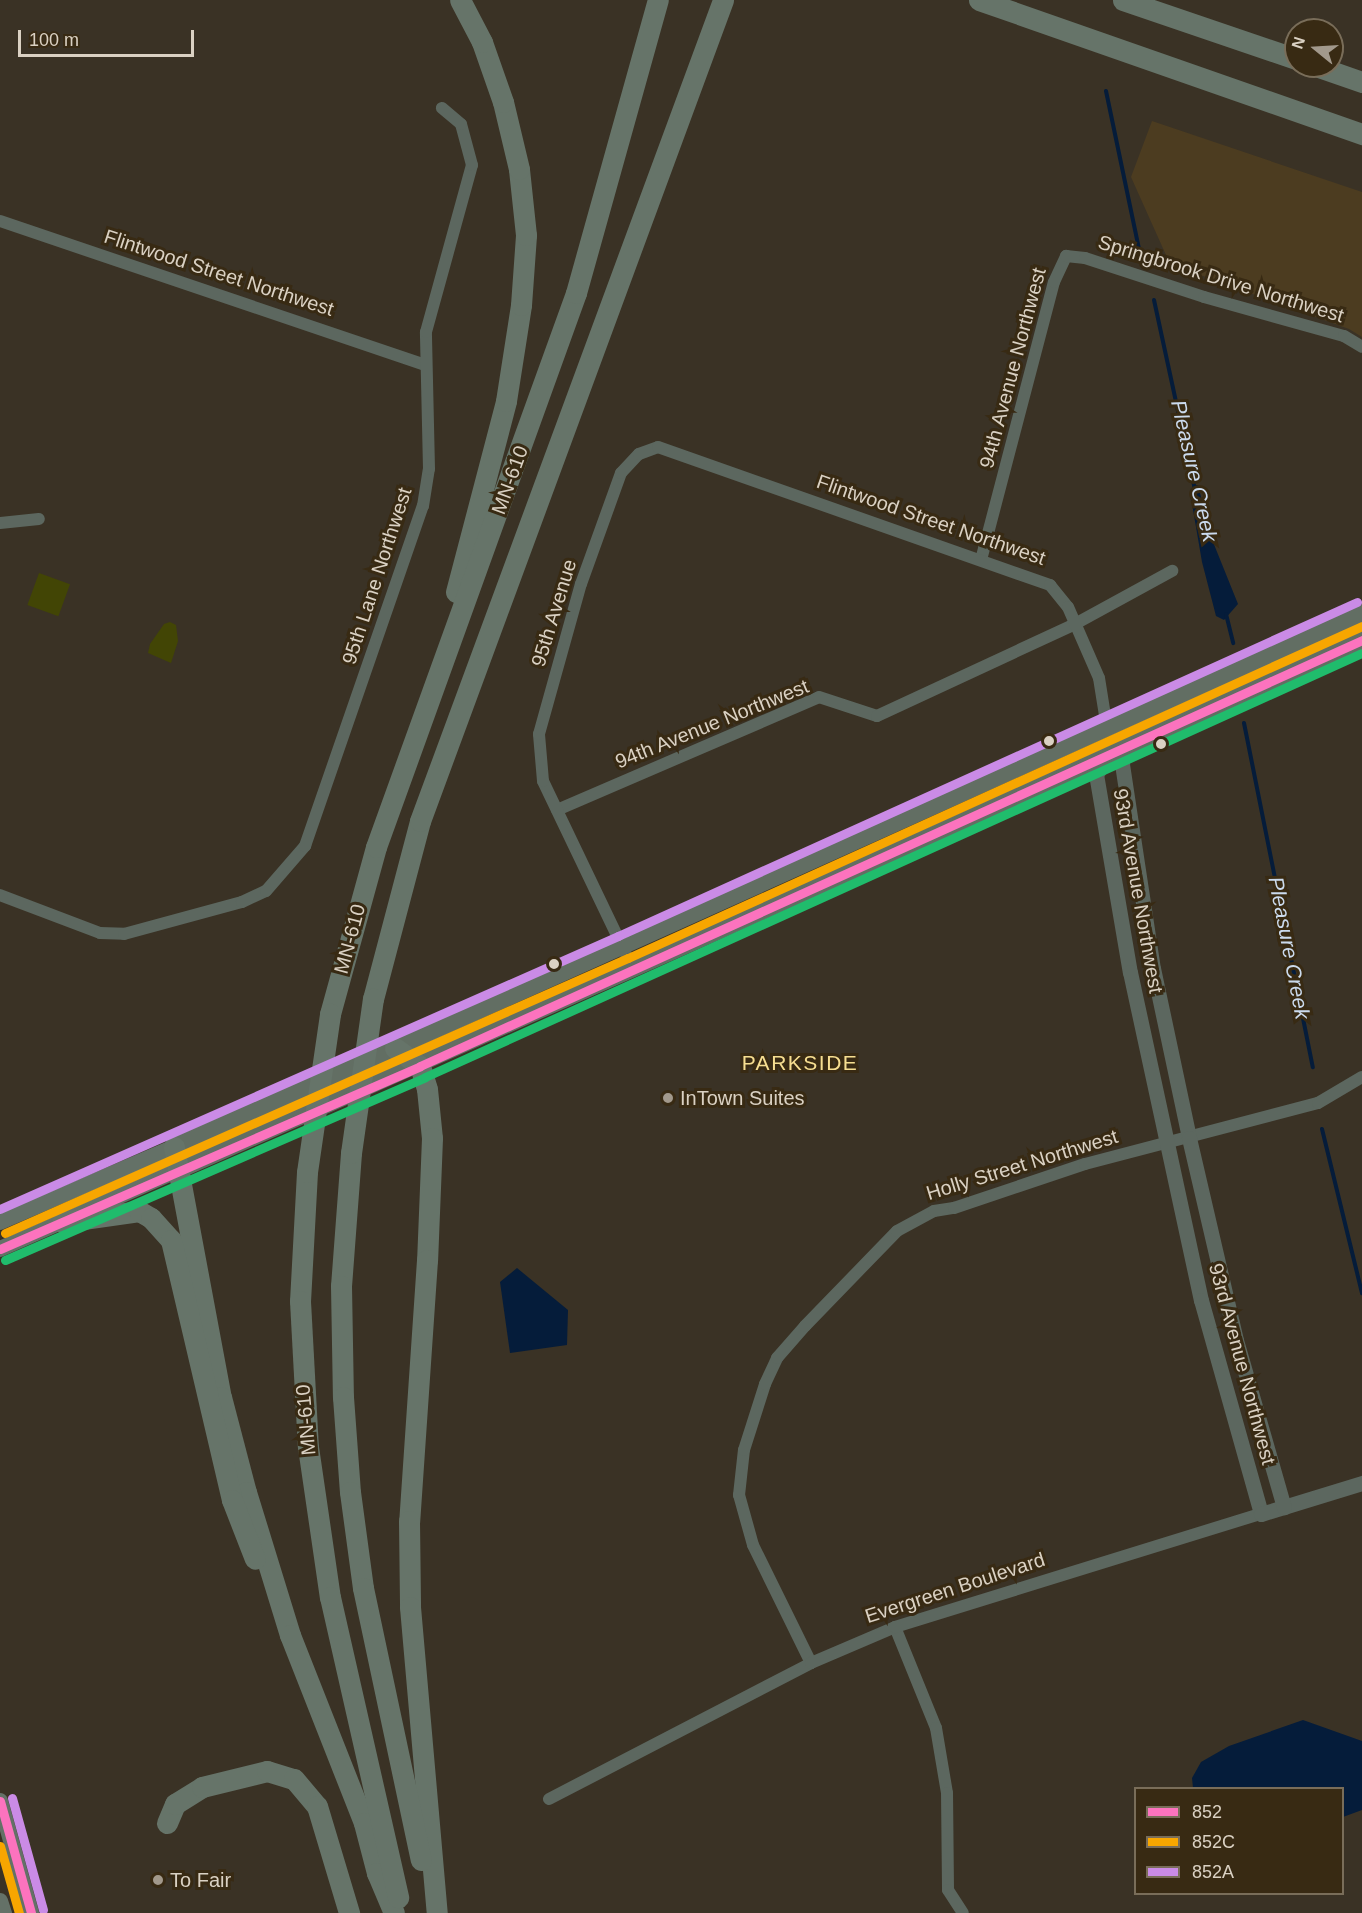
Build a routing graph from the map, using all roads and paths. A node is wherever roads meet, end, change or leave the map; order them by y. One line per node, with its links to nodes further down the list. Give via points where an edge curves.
1 (460, 0): 27 (highway, via 482,42 503,102 519,169 526,235 521,304 506,401 456,595)
2 (658, 0): 27 (highway, MN-610, via 576,293)
3 (723, 0): 7 (highway)
4 (729, 0): 7 (highway)
5 (979, 0): 11 (highway, via 1116,45)
6 (1123, 0): 8 (highway)
7 (712, 27): 59 (highway, MN-610, bridge, via 420,821 373,999 351,1153 341,1286 343,1397 350,1492 372,1631)
8 (1284, 55)
9 (1344, 76): 10 (highway)
10 (1362, 82)
11 (1269, 103): 13 (highway); 14 (highway, via 1306,128)
12 (442, 108): 18 (street, 95th Lane Northwest, via 462,124 471,165 429,310)
13 (1362, 134)
14 (1362, 149)
15 (0, 221): 18 (street, Flintwood Street Northwest)
16 (1066, 256): 17 (street, Springbrook Drive Northwest, via 1085,258 1204,297 1344,336); 22 (street, 94th Avenue Northwest, via 1054,282)
17 (1362, 347)
18 (425, 365): 31 (street, 95th Lane Northwest, via 429,469 423,507 314,827 294,862 266,891 124,934 100,933)
19 (658, 447): 22 (street, Flintwood Street Northwest); 30 (street, 95th Avenue, via 639,454 621,473 581,584 539,734 543,781)
20 (39, 519): 21 (street)
21 (0, 523)
22 (981, 560): 25 (street, Flintwood Street Northwest, via 1050,585 1068,607)
23 (1172, 571): 25 (street, 94th Avenue Northwest)
24 (1362, 613): 28 (main road)
25 (1075, 624): 28 (street, Flintwood Street Northwest, via 1099,678); 30 (street, 94th Avenue Northwest, via 877,716 819,697)
26 (1362, 640): 29 (main road)
27 (449, 645): 58 (highway, MN-610, bridge, via 376,847 330,1014 307,1172 300,1301 308,1447 330,1597)
28 (1107, 728): 29 (street, Flintwood Street Northwest); 32 (main road)
29 (1111, 754): 33 (main road); 37 (street, 93rd Avenue Northwest, via 1122,764 1153,968); 38 (street, 93rd Avenue Northwest, via 1096,774 1130,972)
30 (557, 810): 32 (street)
31 (0, 895)
32 (623, 947): 33 (street); 34 (main road)
33 (633, 969): 35 (main road)
34 (395, 1048): 35 (highway); 39 (main road)
35 (420, 1066): 40 (main road); 59 (highway, via 427,1089 432,1138 409,1521 410,1607)
36 (1362, 1077): 37 (street, Holly Street Northwest, via 1318,1103)
37 (1189, 1138): 38 (street, Holly Street Northwest); 45 (street, 93rd Avenue Northwest, via 1236,1340)
38 (1166, 1143): 46 (street, 93rd Avenue Northwest, via 1202,1300); 49 (street, Holly Street Northwest, via 1085,1164 920,1217 888,1239 777,1358 744,1450 739,1495 753,1545)
39 (174, 1147): 40 (highway); 41 (main road)
40 (178, 1170): 42 (main road); 48 (highway, via 221,1397)
41 (0, 1222)
42 (62, 1222): 43 (main road); 48 (highway, via 139,1211 171,1240 232,1500)
43 (0, 1249)
44 (1362, 1483): 45 (street, Evergreen Boulevard)
45 (1284, 1507): 46 (street, Evergreen Boulevard)
46 (1261, 1514): 47 (street, Evergreen Boulevard)
47 (894, 1627): 49 (street, Evergreen Boulevard); 60 (street, via 936,1728 947,1793 948,1890)
48 (290, 1635): 57 (highway, via 364,1823 377,1873)
49 (811, 1663): 50 (street, Evergreen Boulevard)
50 (549, 1799)
51 (0, 1801): 55 (main road)
52 (168, 1822): 56 (highway, via 175,1804 202,1787 267,1771 294,1779 317,1806)
53 (0, 1901): 54 (main road)
54 (4, 1913)
55 (31, 1913)
56 (349, 1913)
57 (394, 1913)
58 (401, 1913)
59 (435, 1913)
60 (963, 1913)

